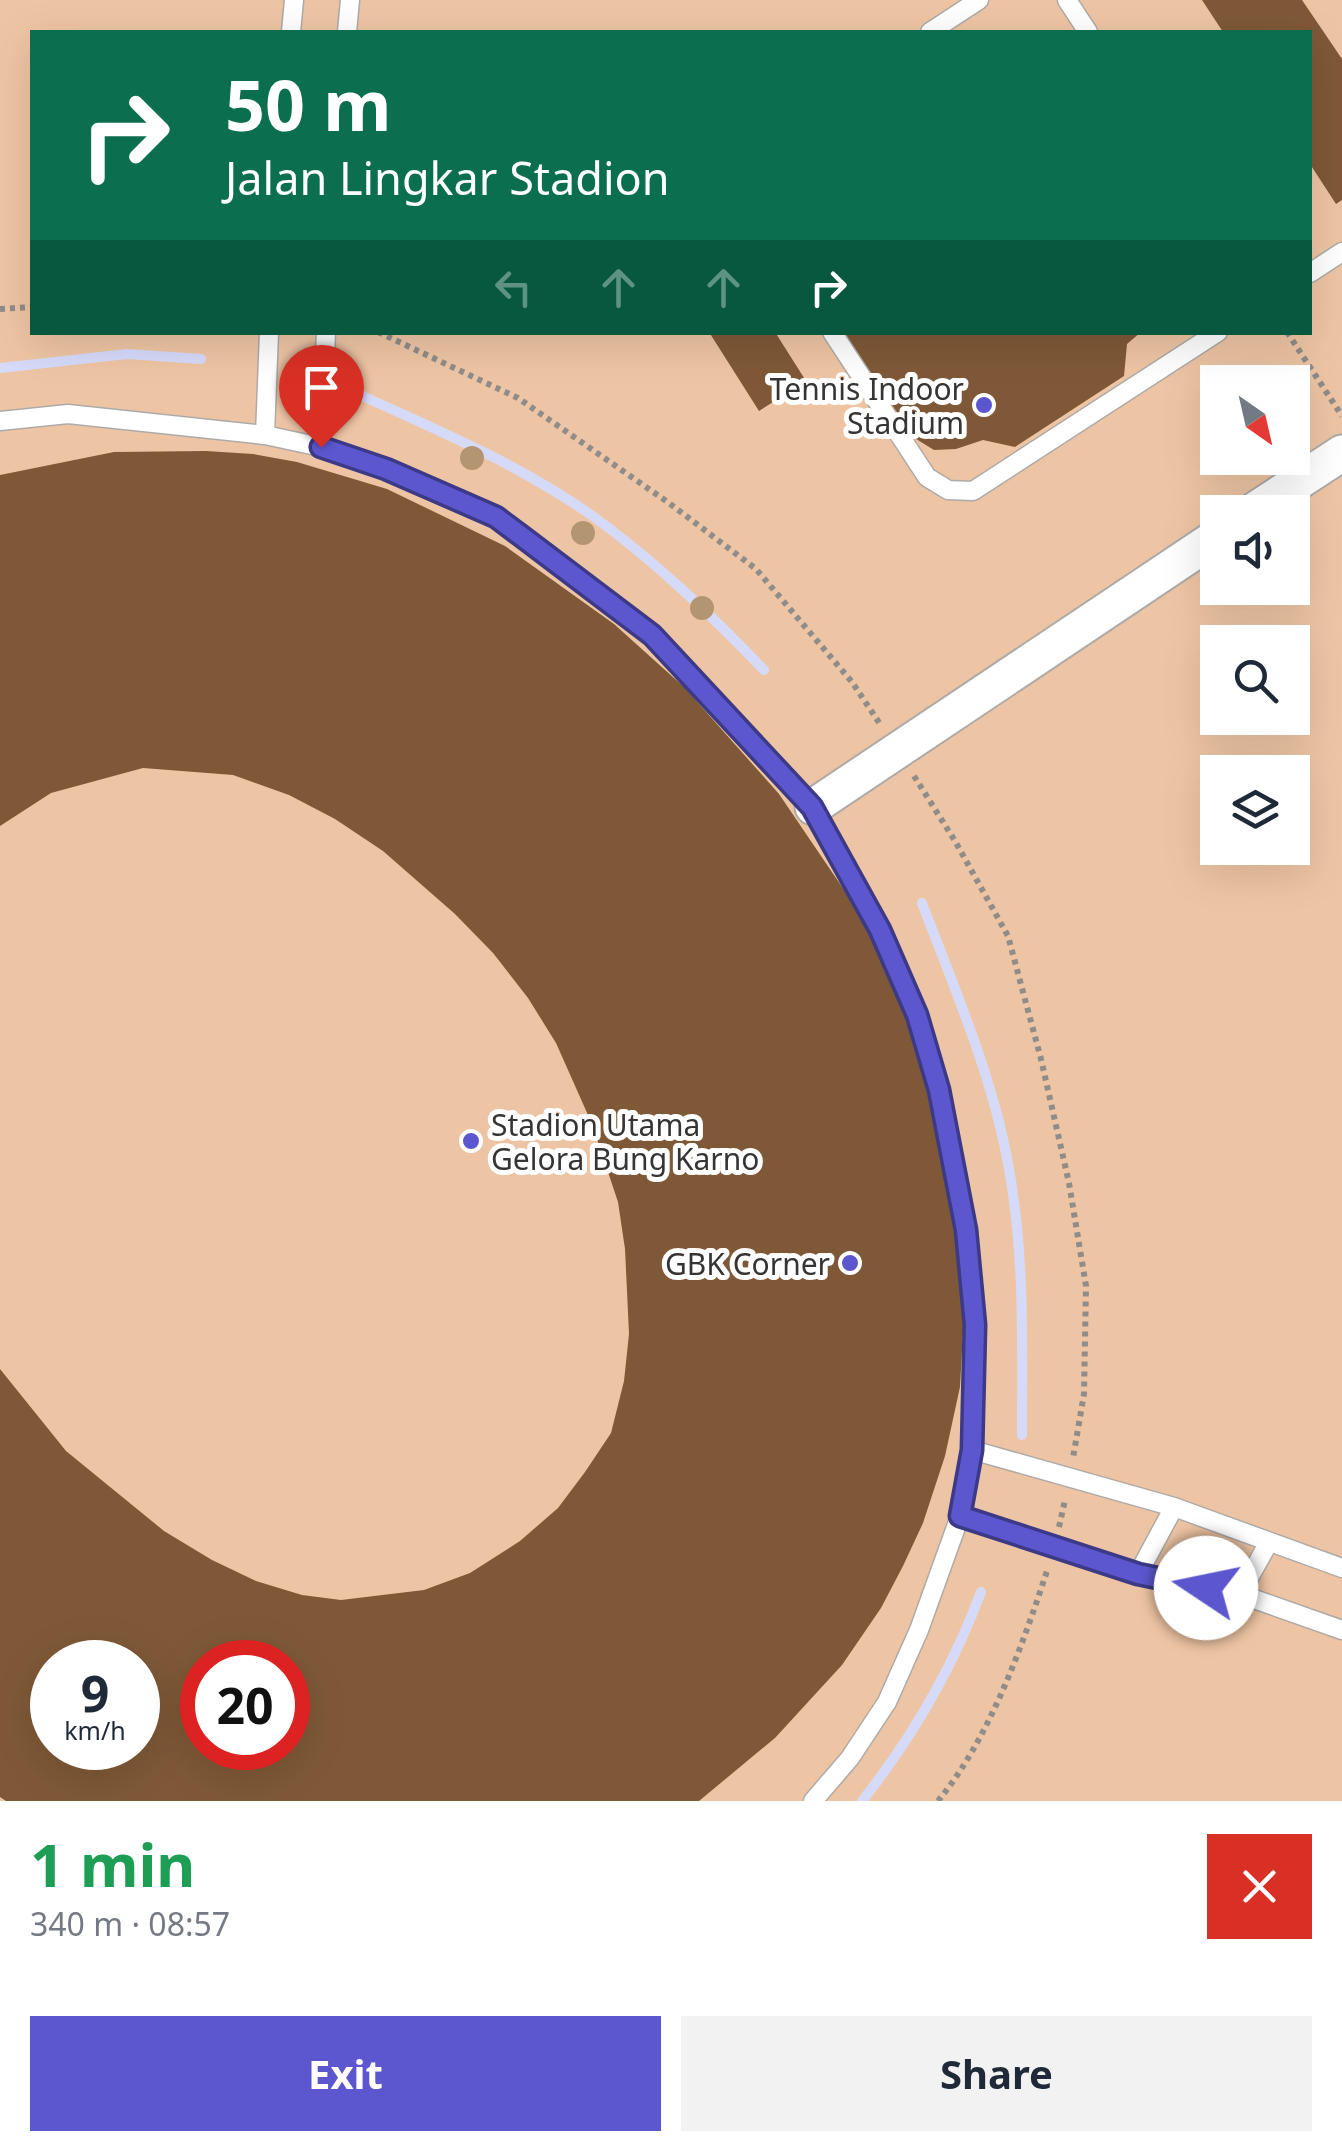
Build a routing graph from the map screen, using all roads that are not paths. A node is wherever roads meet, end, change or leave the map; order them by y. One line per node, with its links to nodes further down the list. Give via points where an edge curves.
1 (294, 0): 5 (lane)
2 (350, 0): 6 (lane)
3 (979, 0): 7 (lane)
4 (1066, 0): 8 (lane)
5 (291, 30)
6 (348, 30)
7 (933, 30)
8 (1087, 30)
9 (1342, 252): 10 (lane)
10 (1312, 272)
11 (269, 335): 16 (lane)
12 (326, 335): 17 (lane)
13 (834, 335): 14 (lane, via 927,477 948,490 973,491)
14 (1213, 335)
15 (0, 421): 16 (lane, via 68,414)
16 (265, 434): 17 (lane)
17 (321, 447): 21 (lane, via 496,517 652,635)
18 (1342, 453): 19 (street)
19 (1278, 495)
20 (1200, 548): 21 (street)
21 (812, 807): 22 (lane, via 887,947 939,1090 966,1230 975,1325)
22 (972, 1450): 23 (lane); 24 (lane)
23 (1174, 1507): 25 (lane); 27 (lane)
24 (960, 1516): 27 (lane); 30 (lane, via 887,1702)
25 (1270, 1542): 26 (lane); 28 (lane)
26 (1342, 1568)
27 (1138, 1574): 28 (lane)
28 (1240, 1594): 29 (lane)
29 (1342, 1630)
30 (813, 1801)

